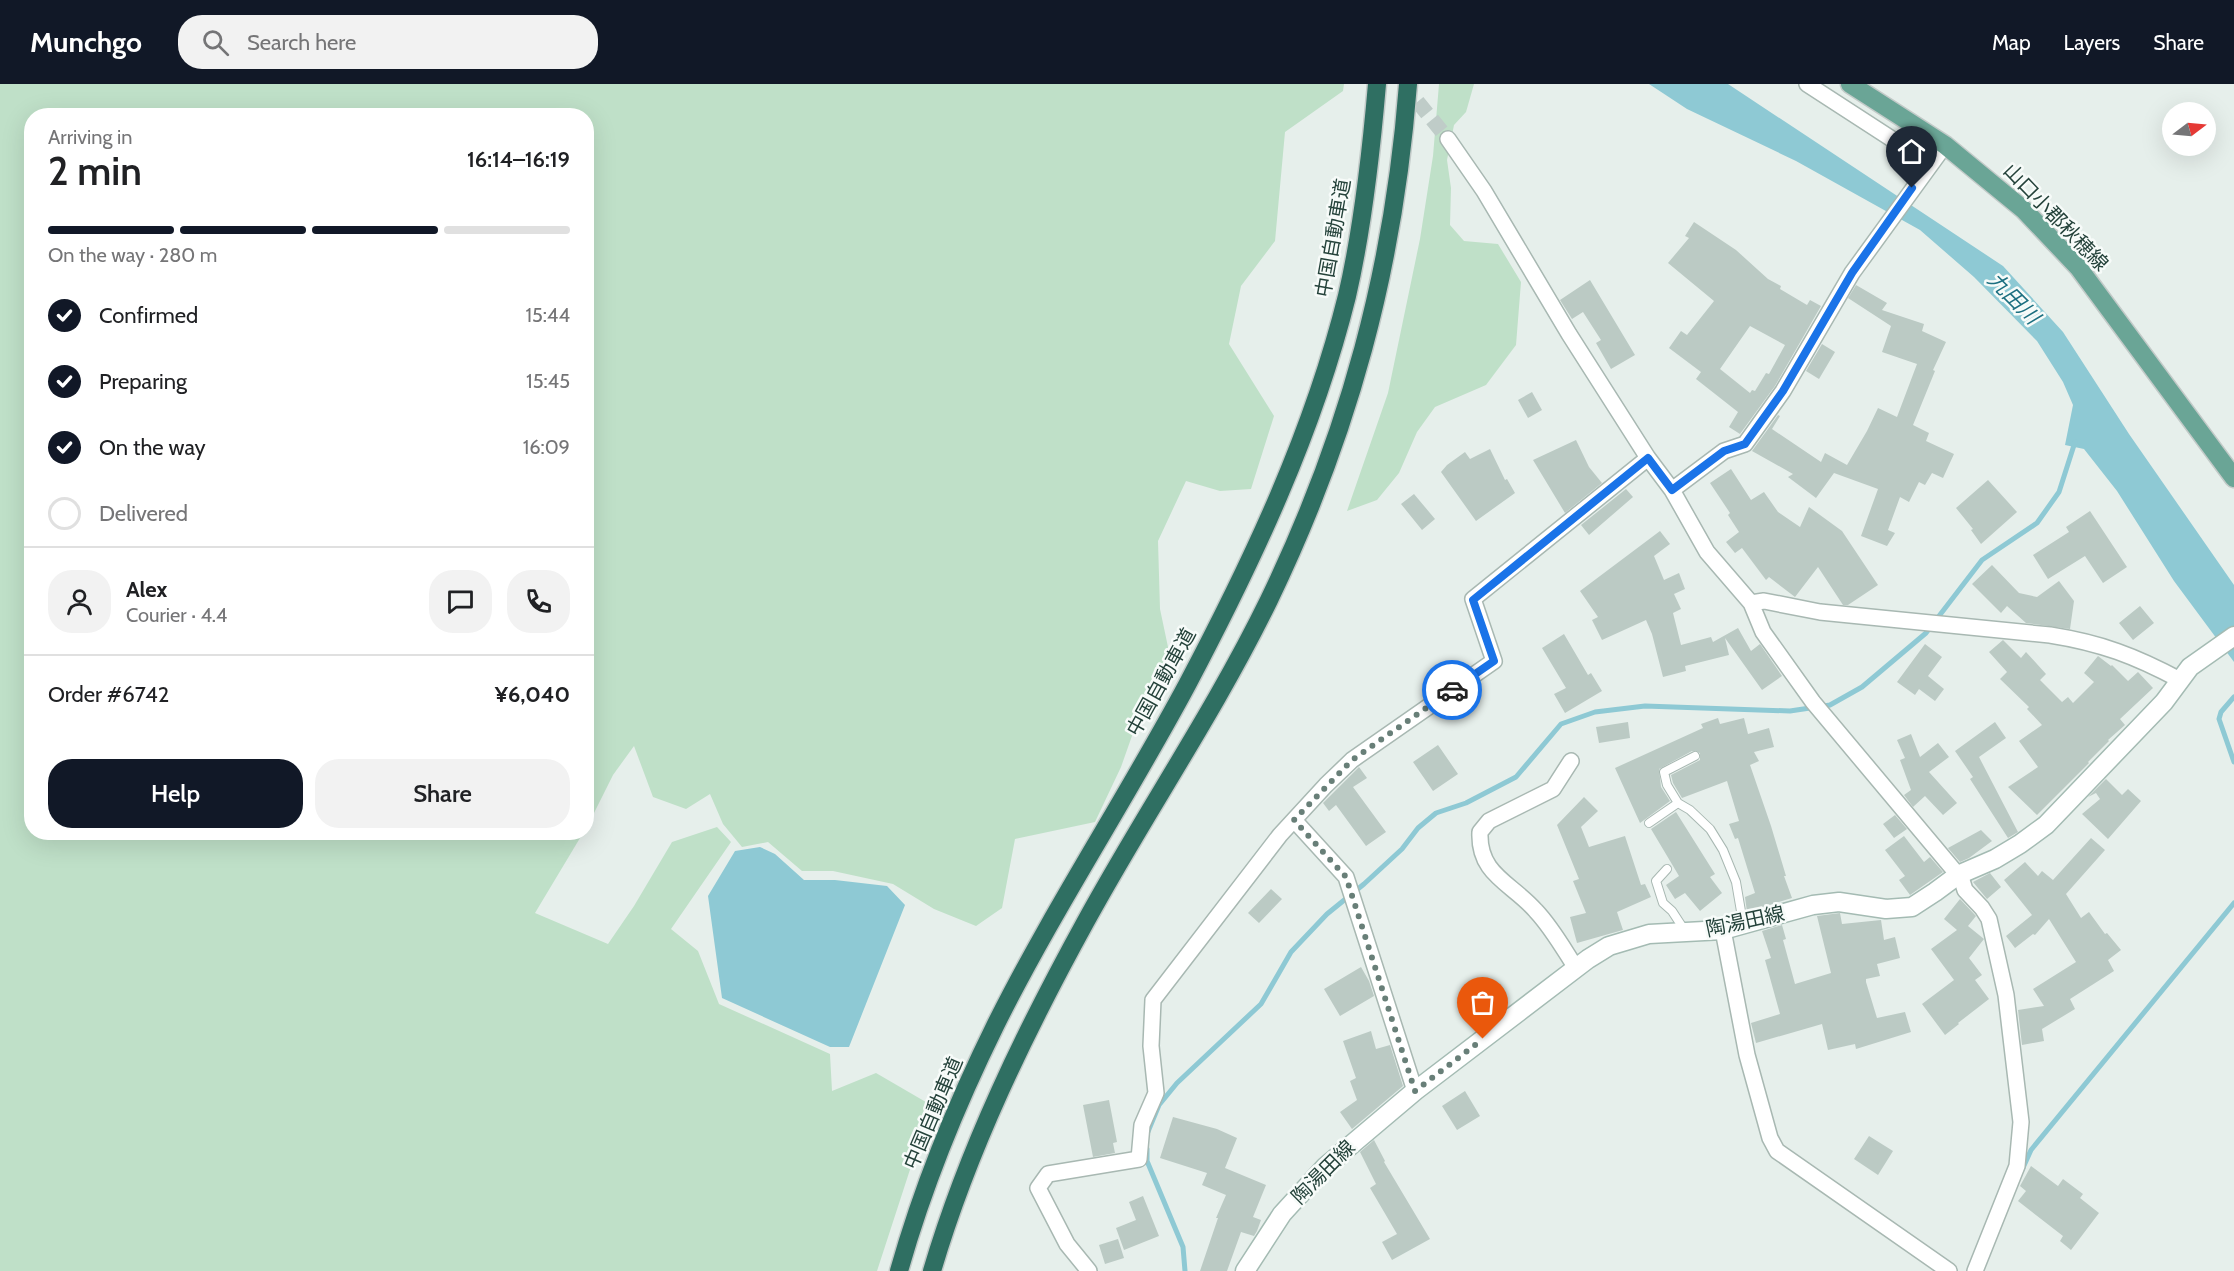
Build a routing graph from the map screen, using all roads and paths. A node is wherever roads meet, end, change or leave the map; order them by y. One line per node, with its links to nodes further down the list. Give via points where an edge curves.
1 (1377, 84): 26 (highway, 中国自動車道, via 1362,216 1347,293 1311,418 1279,499 1186,687 997,1022 932,1170)
2 (1408, 84): 27 (highway, via 1392,222 1377,300 1340,429 1307,513 1269,600 1216,701 1086,921 1026,1038 992,1110)
3 (1807, 84): 7 (street)
4 (1850, 84): 6 (main road, 山口小郡秋穂線)
5 (1448, 139): 8 (street)
6 (1945, 145): 7 (street); 9 (main road, 山口小郡秋穂線, via 2024,210 2078,267)
7 (1927, 168): 10 (street, via 1852,273 1783,391 1745,444 1724,451)
8 (1648, 458): 10 (street); 17 (street, via 1473,600 1494,661 1352,760)
9 (2234, 478)
10 (1672, 490): 11 (street, via 1707,552)
11 (1751, 603): 13 (street, via 1764,601 1820,612 2086,641 2124,652); 20 (street, via 1762,632 1814,702)
12 (2234, 636): 13 (main road, 陶湯田線, via 2198,660)
13 (2180, 680): 20 (main road, 陶湯田線, via 2164,702 2046,825 1995,859)
14 (1695, 756): 16 (lane, via 1664,772)
15 (1571, 761): 24 (street, via 1553,789 1489,821 1480,832 1479,845 1488,869 1548,924)
16 (1678, 803): 18 (lane); 21 (lane, via 1710,829 1723,850 1736,882)
17 (1294, 820): 25 (street, via 1346,877); 28 (street, via 1154,1000 1150,1046 1156,1093 1142,1125 1139,1159 1048,1174 1038,1188 1067,1244)
18 (1649, 822)
19 (1666, 869): 23 (lane, via 1656,882 1663,903)
20 (1959, 875): 21 (main road, 陶湯田線, via 1912,907 1886,909 1839,902); 31 (street, via 1965,890 1989,919 2006,995 2021,1122 2017,1166)
21 (1744, 924): 22 (main road, 陶湯田線)
22 (1723, 930): 23 (main road, 陶湯田線); 30 (street, via 1747,1055 1777,1151)
23 (1686, 932): 24 (main road, 陶湯田線, via 1649,934 1609,946)
24 (1576, 968): 25 (main road, 陶湯田線)
25 (1415, 1091): 29 (main road, 陶湯田線, via 1301,1191)
26 (899, 1271)
27 (932, 1271)
28 (1089, 1271)
29 (1245, 1271)
30 (1949, 1271)
31 (1975, 1271)

